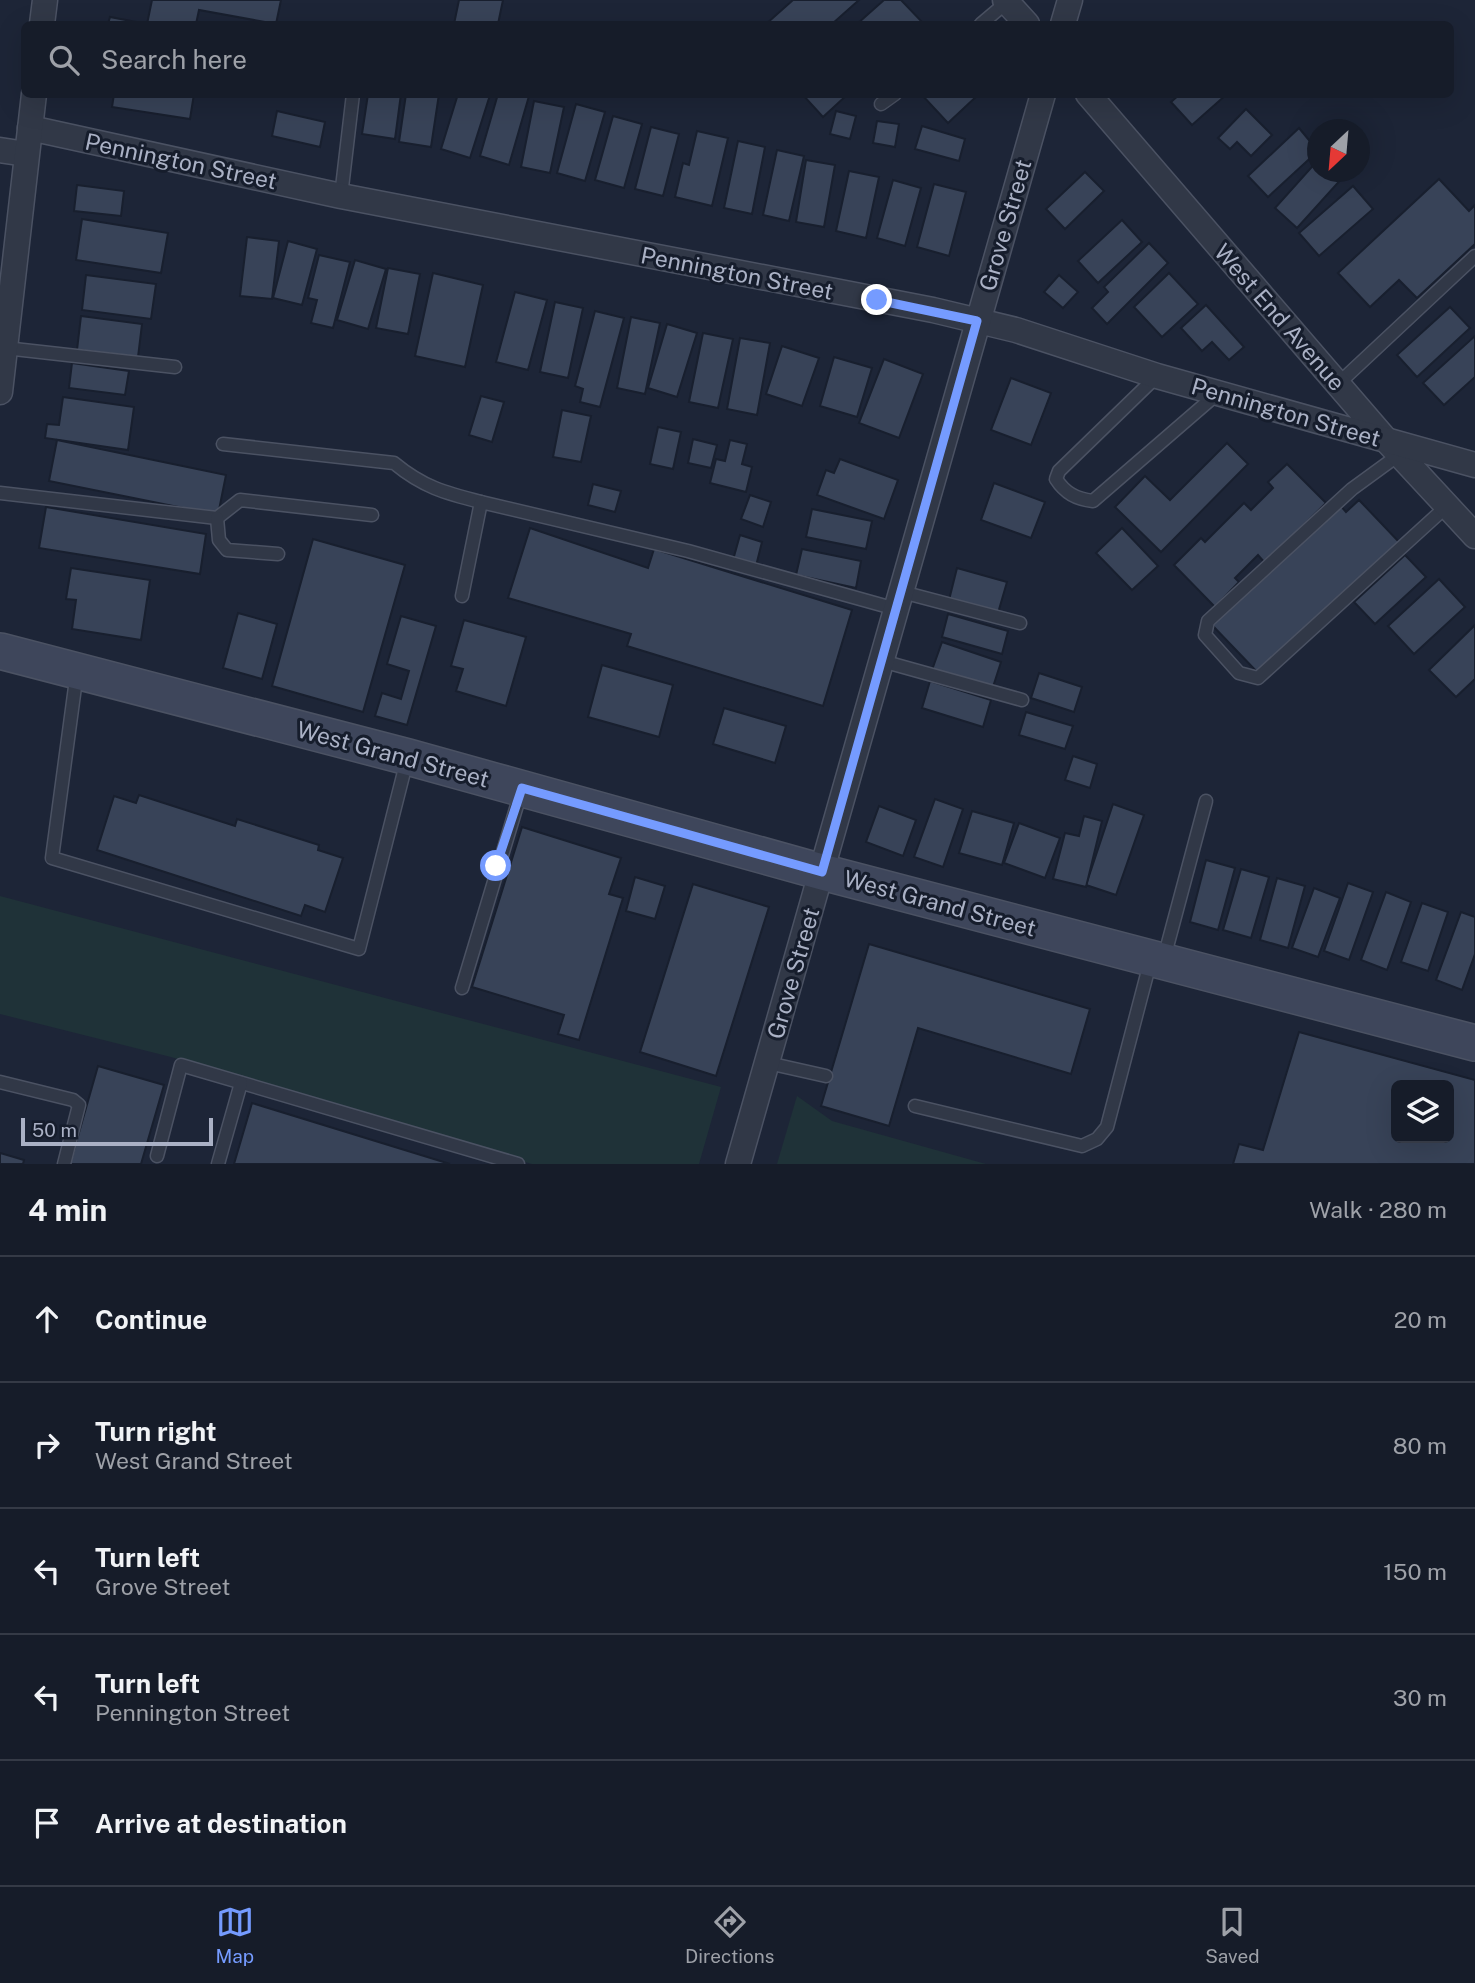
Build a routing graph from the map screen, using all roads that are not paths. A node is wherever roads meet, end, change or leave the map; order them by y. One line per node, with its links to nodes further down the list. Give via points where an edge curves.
1 (45, 0): 4 (street)
2 (1070, 0): 7 (street)
3 (1006, 1): 5 (lane); 6 (street)
4 (42, 21)
5 (984, 21)
6 (1024, 21)
7 (1064, 21)
8 (34, 98): 14 (street)
9 (353, 98): 17 (lane)
10 (889, 98): 13 (lane)
11 (1041, 98): 19 (street, Grove Street)
12 (1091, 98): 23 (street, West End Avenue)
13 (881, 104)
14 (30, 128): 16 (street); 17 (street, Pennington Street)
15 (0, 150): 16 (street)
16 (26, 154): 20 (street)
17 (341, 196): 19 (street, Pennington Street)
18 (1475, 256): 23 (lane)
19 (977, 321): 22 (street, Pennington Street); 37 (street, Grove Street)
20 (5, 348): 21 (lane); 24 (street)
21 (175, 367)
22 (1157, 376): 25 (street, Pennington Street); 25 (lane, via 1059,471 1056,479 1077,499 1093,501)
23 (1338, 384): 27 (street, West End Avenue)
24 (0, 392)
25 (1218, 393): 27 (street, Pennington Street)
26 (223, 444): 30 (lane, via 394,463 423,484)
27 (1393, 447): 28 (street, Pennington Street); 31 (street, West End Avenue); 31 (lane, via 1208,621 1205,635 1239,673 1258,678)
28 (1475, 465)
29 (0, 493): 33 (lane)
30 (481, 502): 36 (lane); 37 (lane)
31 (1447, 506): 34 (street, West End Avenue)
32 (372, 515): 33 (lane, via 240,500)
33 (217, 518): 35 (lane, via 219,540 227,550)
34 (1475, 536)
35 (278, 554)
36 (462, 596)
37 (899, 600): 38 (lane); 40 (street, Grove Street)
38 (1020, 623)
39 (0, 651): 41 (street, West Grand Street)
40 (882, 661): 42 (lane); 46 (street, Grove Street)
41 (77, 672): 43 (street, West Grand Street); 43 (lane, via 52,858 359,949)
42 (1022, 700)
43 (408, 757): 44 (street, West Grand Street)
44 (522, 788): 46 (street, West Grand Street); 48 (lane)
45 (1206, 801): 47 (lane)
46 (822, 872): 47 (street, West Grand Street); 50 (street, Grove Street)
47 (1157, 960): 49 (street, West Grand Street); 54 (lane, via 1107,1127 1097,1139 1082,1146)
48 (463, 988)
49 (1475, 1043)
50 (768, 1063): 51 (lane); 59 (street, Grove Street)
51 (826, 1076)
52 (0, 1082): 56 (lane, via 79,1105)
53 (241, 1083): 55 (lane, via 181,1065); 57 (lane); 58 (lane)
54 (915, 1106)
55 (157, 1156)
56 (64, 1164)
57 (218, 1164)
58 (518, 1164)
59 (738, 1164)

